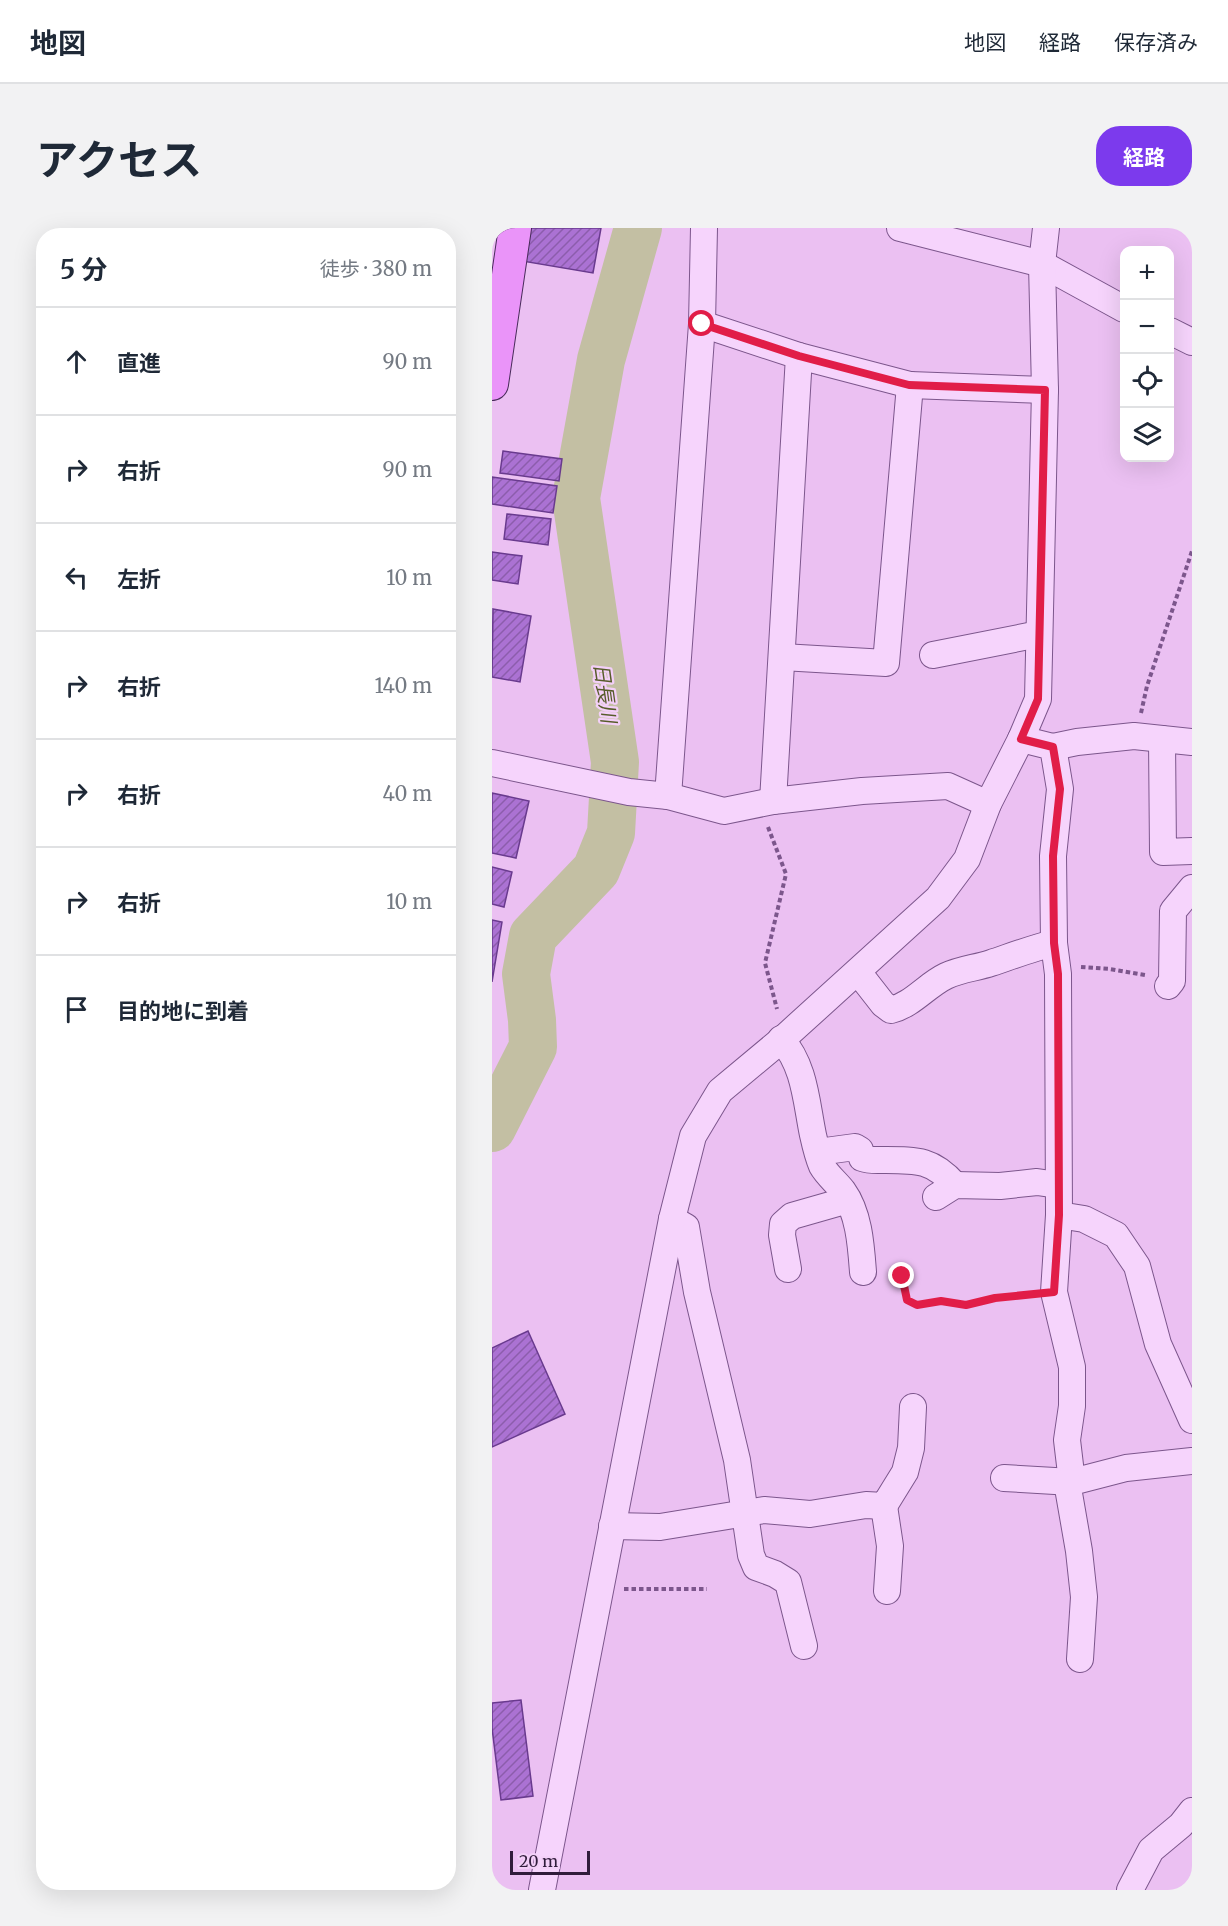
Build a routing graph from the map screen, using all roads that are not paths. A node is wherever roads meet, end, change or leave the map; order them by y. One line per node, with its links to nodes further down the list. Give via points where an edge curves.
1 (515, 228): 11 (main road)
2 (704, 228): 7 (street)
3 (900, 228): 5 (street)
4 (1046, 228): 5 (street)
5 (1041, 264): 6 (street); 13 (street)
6 (1120, 306)
7 (702, 324): 10 (street); 22 (street)
8 (1174, 333): 9 (street)
9 (1192, 342)
10 (799, 356): 12 (street); 16 (street)
11 (492, 384)
12 (909, 385): 13 (street); 16 (street, via 886,663)
13 (1045, 390): 14 (street)
14 (1039, 634): 15 (street); 18 (street, via 1038,699)
15 (933, 655)
16 (782, 657): 23 (street)
17 (1150, 737): 19 (street); 20 (street); 25 (street, via 1163,852)
18 (1021, 739): 20 (street); 24 (street)
19 (1192, 742)
20 (1053, 747): 27 (street, via 1060,789 1053,856)
21 (492, 763): 22 (street, via 617,790)
22 (668, 796): 23 (street, via 724,812)
23 (766, 802): 24 (street, via 948,786)
24 (988, 804): 28 (street, via 967,859 938,898)
25 (1192, 851)
26 (1192, 888): 29 (street, via 1173,911 1172,981)
27 (1055, 954): 28 (street, via 1023,951 957,971 891,1010); 32 (street)
28 (858, 972): 30 (street)
29 (1168, 986)
30 (784, 1037): 31 (street, via 799,1065); 35 (street, via 720,1091 693,1136)
31 (818, 1152): 32 (street, via 855,1147 862,1158 870,1161 930,1163 943,1171 946,1191 1037,1182); 33 (street, via 822,1166)
32 (1058, 1185): 34 (street)
33 (848, 1200): 36 (street, via 792,1216 783,1224); 37 (street, via 855,1215)
34 (1059, 1215): 39 (street, via 1084,1220 1116,1235 1137,1266 1158,1344); 42 (street, via 1054,1292 1072,1367 1067,1440)
35 (672, 1219): 44 (street, via 686,1227); 45 (street)
36 (788, 1269)
37 (863, 1272)
38 (913, 1407): 43 (street, via 911,1448 905,1472)
39 (1192, 1420)
40 (1192, 1461): 42 (street, via 1126,1468)
41 (1004, 1478): 42 (street)
42 (1070, 1482): 48 (street, via 1084,1597)
43 (884, 1506): 44 (street, via 810,1514 764,1510); 46 (street, via 890,1546)
44 (746, 1513): 45 (street, via 660,1527); 47 (street, via 756,1567 788,1582)
45 (612, 1526): 50 (street)
46 (887, 1591)
47 (804, 1646)
48 (1080, 1659)
49 (1192, 1811): 51 (street, via 1151,1850)
50 (542, 1890)
51 (1130, 1890)

